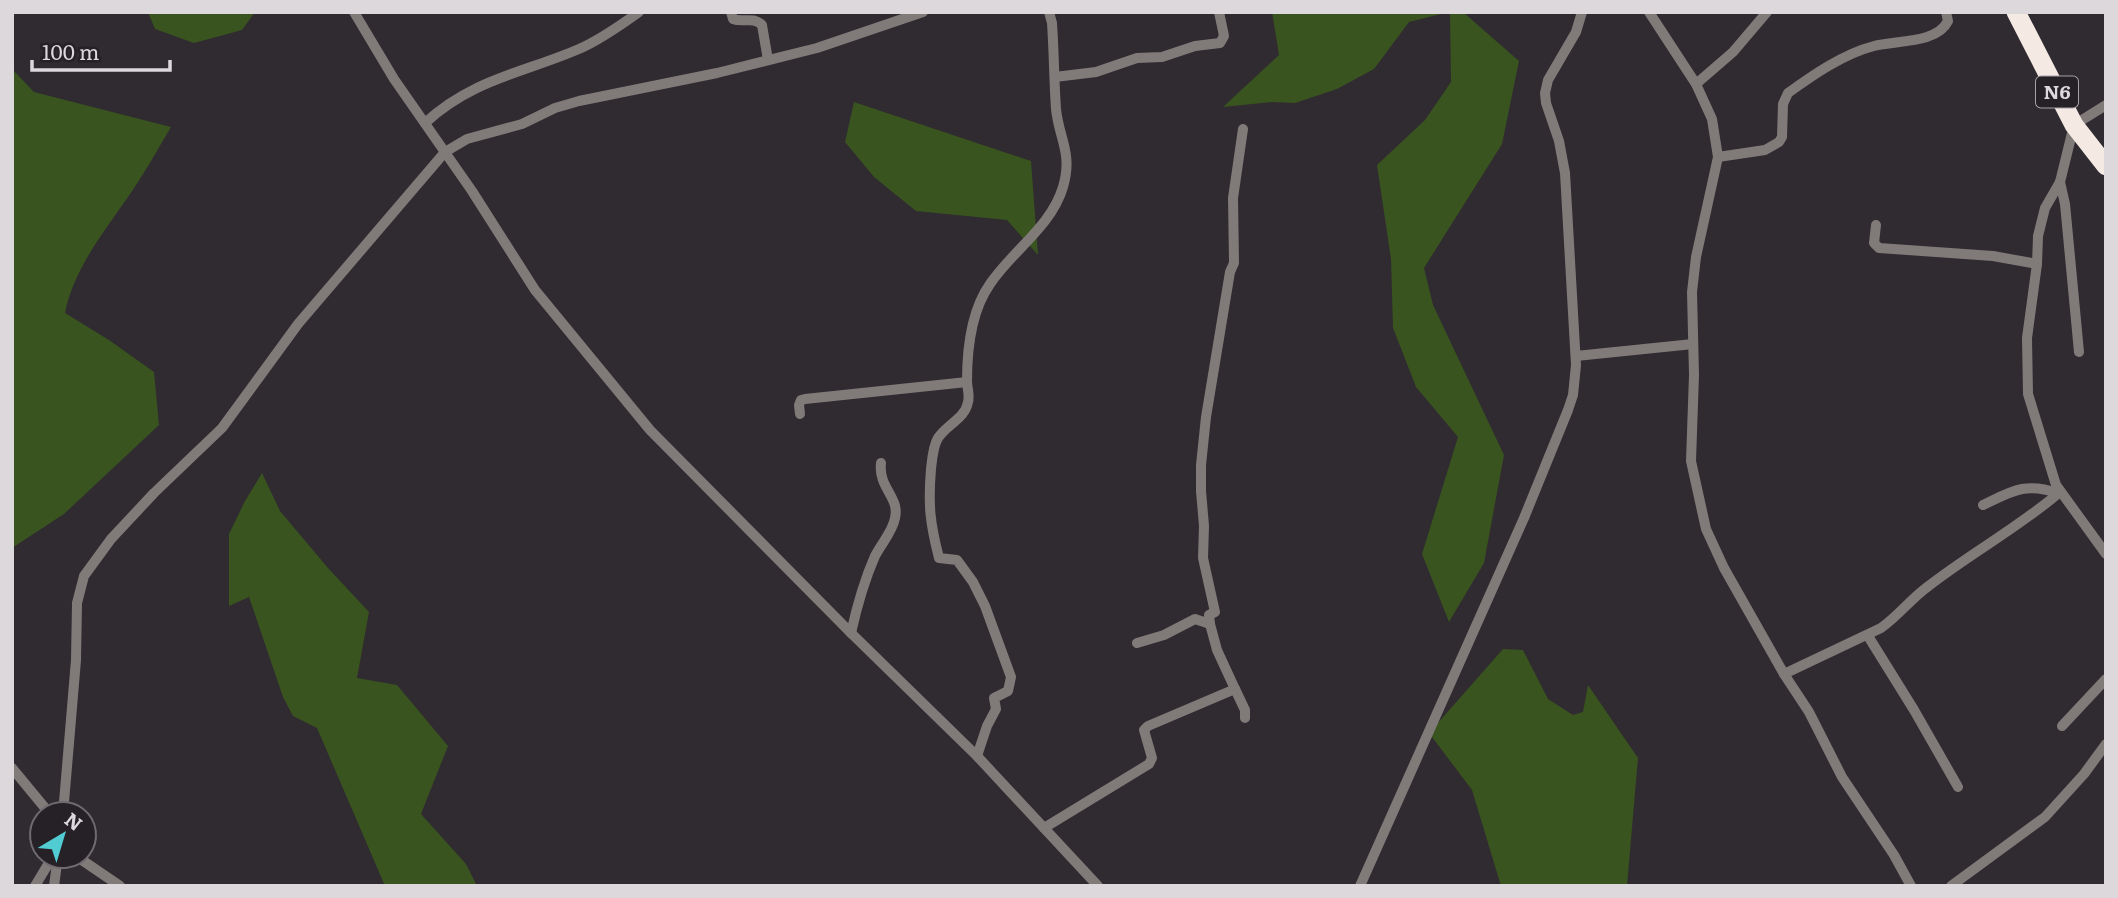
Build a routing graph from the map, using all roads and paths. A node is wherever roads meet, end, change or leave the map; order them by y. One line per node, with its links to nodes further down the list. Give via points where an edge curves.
1 (354, 12): 16 (street)
2 (639, 12): 16 (street, via 582,48 490,81 440,109)
3 (731, 12): 12 (street, via 733,19 762,25)
4 (1049, 12): 13 (street)
5 (1219, 12): 13 (street, via 1224,36 1220,43 1163,57 1136,58 1097,72)
6 (1582, 12): 27 (street, via 1545,93 1565,173)
7 (1649, 12): 14 (street)
8 (1768, 12): 14 (street, via 1728,58)
9 (1946, 12): 20 (street, via 1948,21 1940,31 1851,54 1788,93 1782,137 1773,147)
10 (2016, 12): 17 (highway, N6)
11 (919, 13): 12 (street)
12 (768, 60): 19 (street, via 579,101 467,139)
13 (1055, 77): 28 (street, via 1056,110 1067,158 1063,187 1051,213 988,286 972,326)
14 (1696, 84): 20 (street, via 1712,119)
15 (2106, 105): 17 (street)
16 (425, 123): 19 (street)
17 (2074, 125): 21 (highway, N6); 22 (street)
18 (1243, 129): 34 (street, via 1233,198 1234,263 1201,465 1203,558 1215,612 1209,615)
19 (445, 152): 35 (street, via 535,290 650,430); 48 (street, via 306,314 222,428 154,493 85,576 77,603)
20 (1718, 157): 25 (street, via 1696,257)
21 (2106, 166)
22 (2060, 182): 24 (street, via 2042,218); 26 (street)
23 (1877, 225): 24 (street, via 1874,243 1879,248 1993,256)
24 (2037, 264): 31 (street, via 2027,338 2028,394)
25 (1693, 344): 27 (street); 38 (street, via 1691,461 1706,529)
26 (2079, 352)
27 (1576, 356): 55 (street, via 1568,410)
28 (967, 382): 29 (street, via 806,399 801,400); 44 (street, via 965,411 937,440 928,499 939,558 957,560 974,582 1011,677 1008,691 994,698 996,709)
29 (800, 414)
30 (881, 463): 35 (street, via 879,476 895,503 896,517 861,590)
31 (2059, 492): 32 (street, via 2018,489); 33 (street); 36 (street, via 1927,587 1894,619)
32 (1983, 505)
33 (2106, 554)
34 (1210, 624): 37 (street, via 1195,620); 40 (street)
35 (851, 633): 44 (street)
36 (1868, 636): 38 (street); 46 (street)
37 (1138, 643)
38 (1784, 674): 56 (street)
39 (2106, 679): 42 (street)
40 (1235, 689): 41 (street); 49 (street, via 1148,726 1144,736 1152,758 1149,764)
41 (1245, 718)
42 (2062, 726)
43 (2106, 744): 57 (street, via 2045,817)
44 (977, 756): 49 (street)
45 (12, 768): 47 (street)
46 (1958, 787)
47 (38, 800)
48 (64, 800)
49 (1044, 828): 54 (street)
50 (46, 870): 52 (street)
51 (97, 870): 53 (street)
52 (35, 886)
53 (120, 886)
54 (1098, 886)
55 (1360, 886)
56 (1911, 886)
57 (1951, 886)

